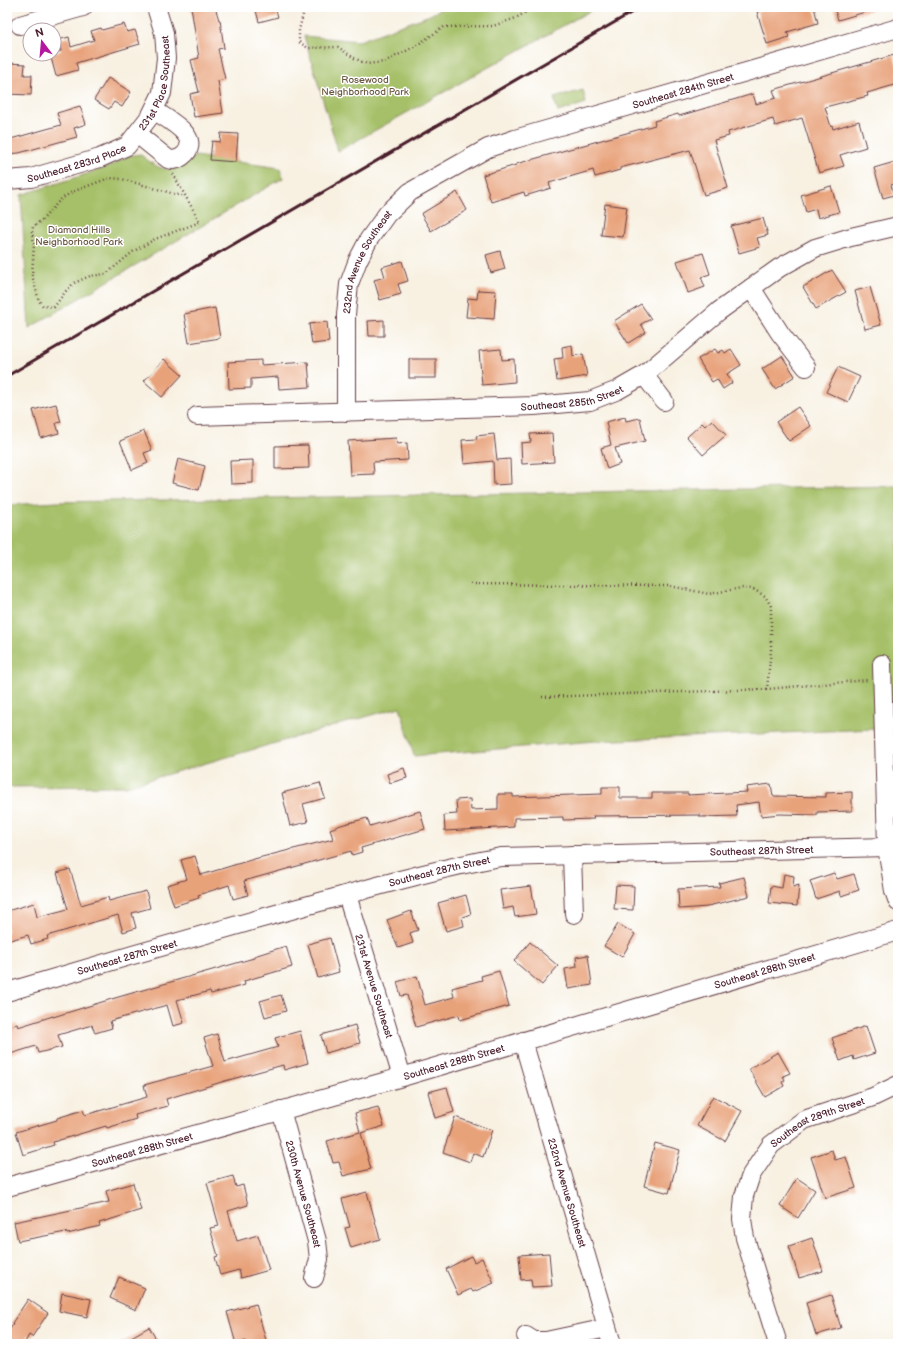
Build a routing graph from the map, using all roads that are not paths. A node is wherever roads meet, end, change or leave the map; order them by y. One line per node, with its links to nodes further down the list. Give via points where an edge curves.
1 (83, 7): 3 (street)
2 (156, 7): 5 (street, 231st Place Southeast, via 164,33 166,58 162,92)
3 (20, 25)
4 (898, 28): 7 (street, Southeast 284th Street, via 515,139 488,148)
5 (154, 110): 6 (street, 231st Place Southeast); 6 (street, via 186,133 190,142 188,151 173,161)
6 (137, 134): 8 (street, Southeast 283rd Place, via 127,146 100,158 31,178)
7 (470, 158): 14 (street, 232nd Avenue Southeast, via 410,192 387,214 358,260 350,284 346,314)
8 (7, 180)
9 (898, 226): 10 (street, Southeast 285th Street, via 815,248 779,268)
10 (751, 288): 11 (street); 12 (street, Southeast 285th Street, via 719,311)
11 (806, 367)
12 (644, 375): 13 (street); 14 (street, Southeast 285th Street, via 618,390 590,401 534,406)
13 (664, 401)
14 (346, 412): 15 (street, Southeast 285th Street)
15 (197, 416)
16 (882, 671): 17 (street)
17 (887, 847): 18 (street, Southeast 287th Street); 20 (street)
18 (572, 855): 19 (street, Southeast 287th Street, via 481,860); 21 (street)
19 (347, 895): 23 (street, Southeast 287th Street); 25 (street, 231st Avenue Southeast)
20 (898, 902)
21 (574, 914)
22 (898, 931): 24 (street, Southeast 288th Street)
23 (7, 992)
24 (523, 1041): 25 (street, Southeast 288th Street); 31 (street, 232nd Avenue Southeast)
25 (402, 1077): 27 (street, Southeast 288th Street)
26 (898, 1085): 32 (street, Southeast 289th Street, via 873,1097 804,1120 771,1146 751,1176 744,1196 744,1232)
27 (281, 1110): 28 (street, Southeast 288th Street); 29 (street, 230th Avenue Southeast, via 317,1241 319,1259)
28 (7, 1187)
29 (314, 1278)
30 (526, 1336): 31 (street, via 534,1341 546,1341)
31 (610, 1336)
32 (778, 1344)

